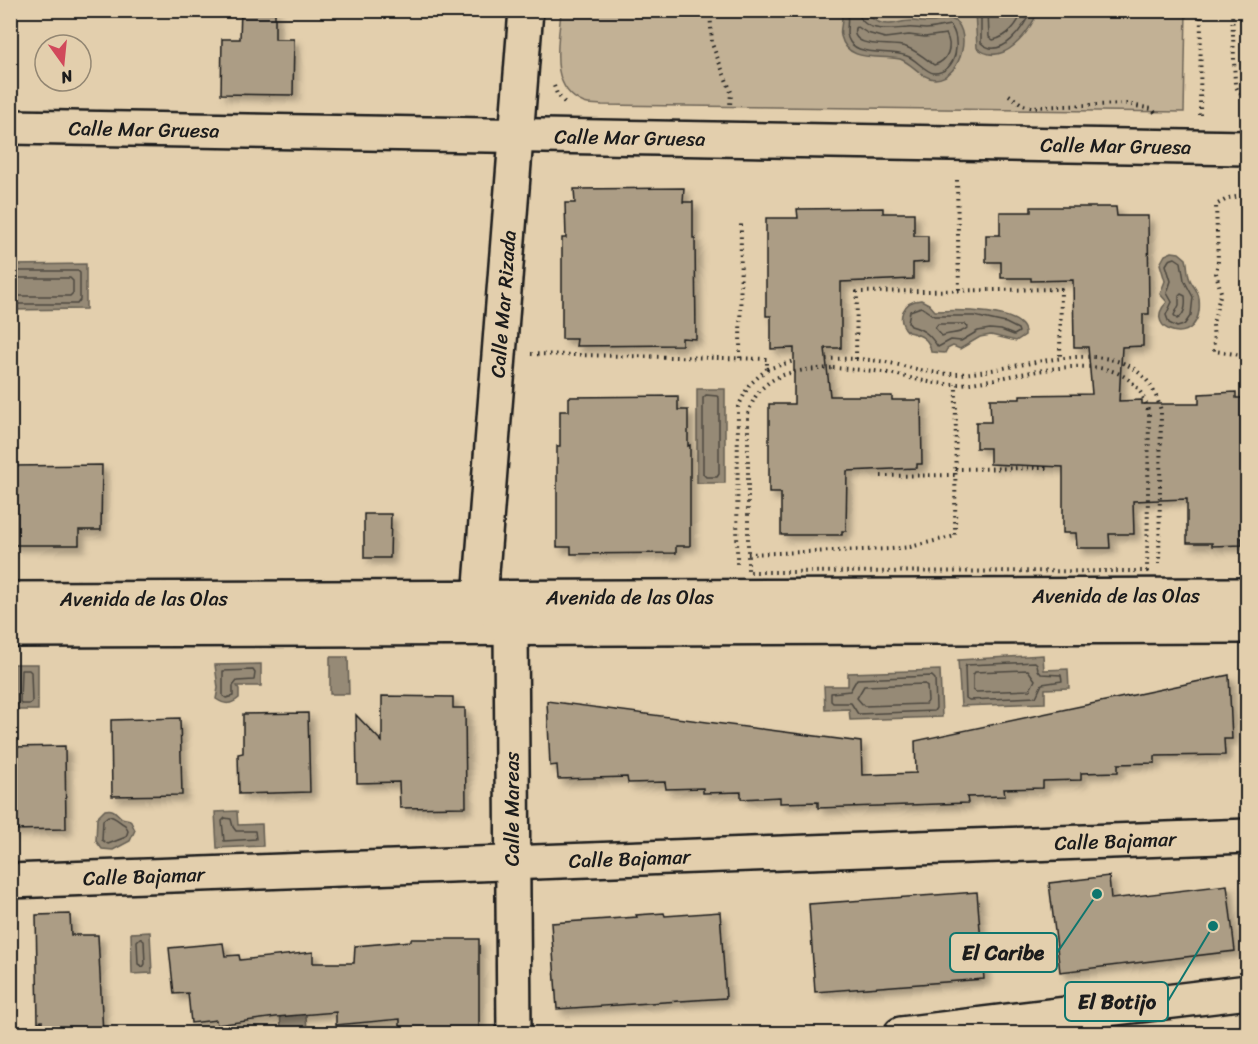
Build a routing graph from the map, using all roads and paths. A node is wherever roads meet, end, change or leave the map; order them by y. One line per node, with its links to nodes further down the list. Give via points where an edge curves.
1 (526, 10): 11 (street, Calle Mar Rizada)
2 (710, 10): 7 (path, via 712,44 731,92)
3 (1200, 10): 9 (path)
4 (1232, 10): 6 (path, via 1235,84)
5 (1009, 95): 8 (path, via 1031,107 1136,105 1152,109)
6 (1248, 100)
7 (729, 108)
8 (1159, 122)
9 (1201, 123)
10 (10, 127): 11 (street, Calle Mar Gruesa)
11 (516, 134): 12 (street, Calle Mar Gruesa); 36 (street, Calle Mar Rizada)
12 (1248, 148)
13 (957, 180): 16 (path)
14 (1248, 195): 18 (path, via 1216,205 1215,268 1221,292 1214,323 1214,351)
15 (741, 221): 19 (path)
16 (959, 290): 21 (path, via 1061,289); 22 (path, via 857,292)
17 (530, 354): 19 (path)
18 (1248, 356)
19 (740, 358): 24 (path, via 767,359)
20 (826, 358): 22 (path)
21 (1060, 358): 22 (path, via 955,374); 32 (path, via 1102,358 1124,363 1143,375 1157,397 1161,411)
22 (856, 359)
23 (794, 361): 24 (path)
24 (767, 369): 33 (path, via 749,385 738,407)
25 (956, 384): 27 (path); 30 (path, via 833,368 792,372 761,387 748,414); 31 (path, via 1060,368 1101,368 1135,383 1147,402 1149,415)
26 (1049, 468): 27 (path)
27 (955, 469): 28 (path)
28 (955, 475): 29 (path); 30 (path, via 955,536 891,549)
29 (881, 476)
30 (748, 554): 34 (path)
31 (1147, 571)
32 (1159, 571)
33 (736, 572)
34 (748, 572)
35 (1248, 595): 36 (street, Avenida de las Olas)
36 (480, 598): 37 (street, Avenida de las Olas); 39 (street)
37 (10, 599)
38 (1248, 626): 39 (street, Avenida de las Olas)
39 (511, 628): 40 (street, Avenida de las Olas); 42 (street, Calle Mareas)
40 (10, 630)
41 (1248, 836): 42 (street, Calle Bajamar)
42 (513, 863): 43 (street, Calle Bajamar); 45 (street, Calle Mareas)
43 (10, 881)
44 (1248, 992): 46 (street)
45 (514, 1034)
46 (901, 1034)

